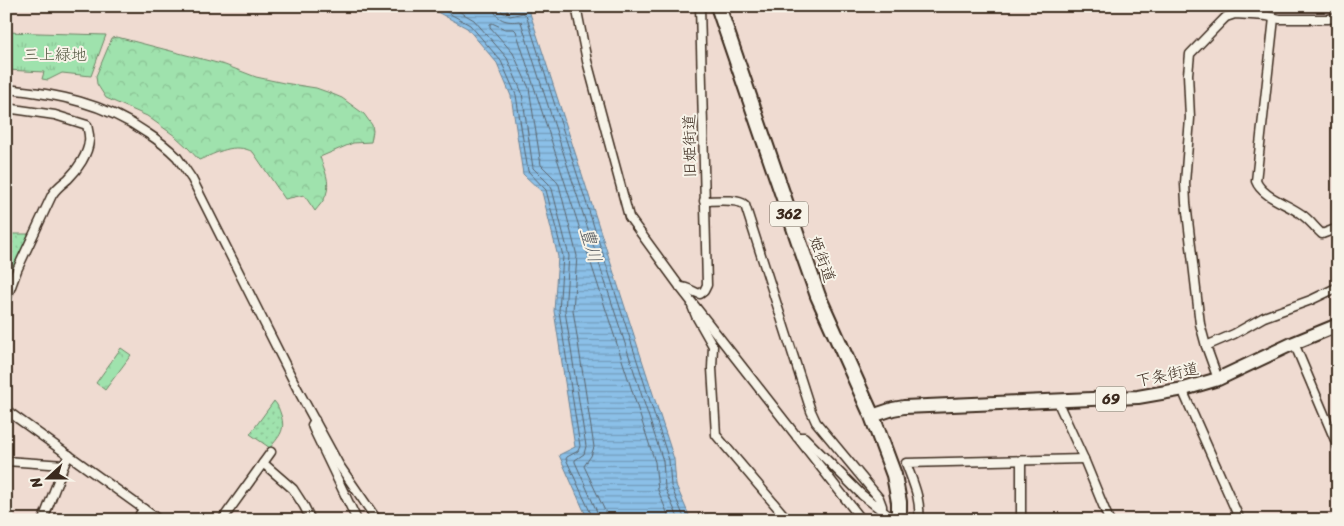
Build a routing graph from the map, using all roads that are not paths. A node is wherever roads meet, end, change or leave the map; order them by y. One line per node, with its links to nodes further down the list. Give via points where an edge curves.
1 (576, 6): 11 (street, via 587,61 629,217)
2 (700, 6): 8 (street, 旧姫街道)
3 (718, 6): 21 (highway, 姫街道 / 362, via 818,296)
4 (1338, 17): 5 (street)
5 (1274, 18): 9 (street, via 1256,182 1266,194 1302,215 1322,234); 16 (street, via 1235,14 1226,17 1190,54 1186,203 1200,324)
6 (6, 89): 22 (street, via 85,102 104,109 140,128 176,157 192,179)
7 (6, 108): 12 (street, via 54,115 87,125 90,140 78,166 52,195)
8 (704, 201): 11 (street, 旧姫街道, via 707,285 700,294); 33 (street, via 736,201 745,205 811,411 816,422 878,498)
9 (1338, 228)
10 (1338, 286): 16 (street)
11 (680, 287): 13 (street)
12 (6, 300)
13 (691, 301): 23 (street); 42 (street, via 713,346 716,435)
14 (1338, 325): 15 (main road, 下条街道 / 69)
15 (1294, 343): 17 (main road, 下条街道 / 69); 24 (street)
16 (1206, 346): 17 (street)
17 (1218, 379): 18 (main road, 下条街道 / 69)
18 (1184, 389): 19 (main road, 下条街道 / 69, via 1138,397); 47 (street)
19 (1059, 400): 21 (main road, 下条街道 / 69, via 904,407); 27 (street)
20 (6, 410): 26 (street)
21 (872, 416): 34 (highway, 姫街道 / 362, via 894,475 899,502)
22 (315, 420): 40 (street, via 313,428); 41 (street, via 339,465)
23 (797, 437): 33 (street, via 804,438); 43 (street)
24 (1338, 447)
25 (271, 452): 30 (street)
26 (69, 455): 31 (street); 32 (street)
27 (1084, 459): 28 (street); 46 (street)
28 (1021, 461): 44 (street, via 906,463 920,507); 45 (street)
29 (6, 462): 31 (street)
30 (263, 463): 38 (street); 39 (street, via 293,489)
31 (64, 465): 35 (street)
32 (144, 509): 36 (street); 37 (street)
33 (882, 511): 34 (street)
34 (894, 518)
35 (43, 520)
36 (139, 520)
37 (159, 520)
38 (222, 520)
39 (311, 520)
40 (357, 520)
41 (377, 520)
42 (788, 520)
43 (862, 520)
44 (919, 520)
45 (1021, 520)
46 (1109, 520)
47 (1240, 520)

